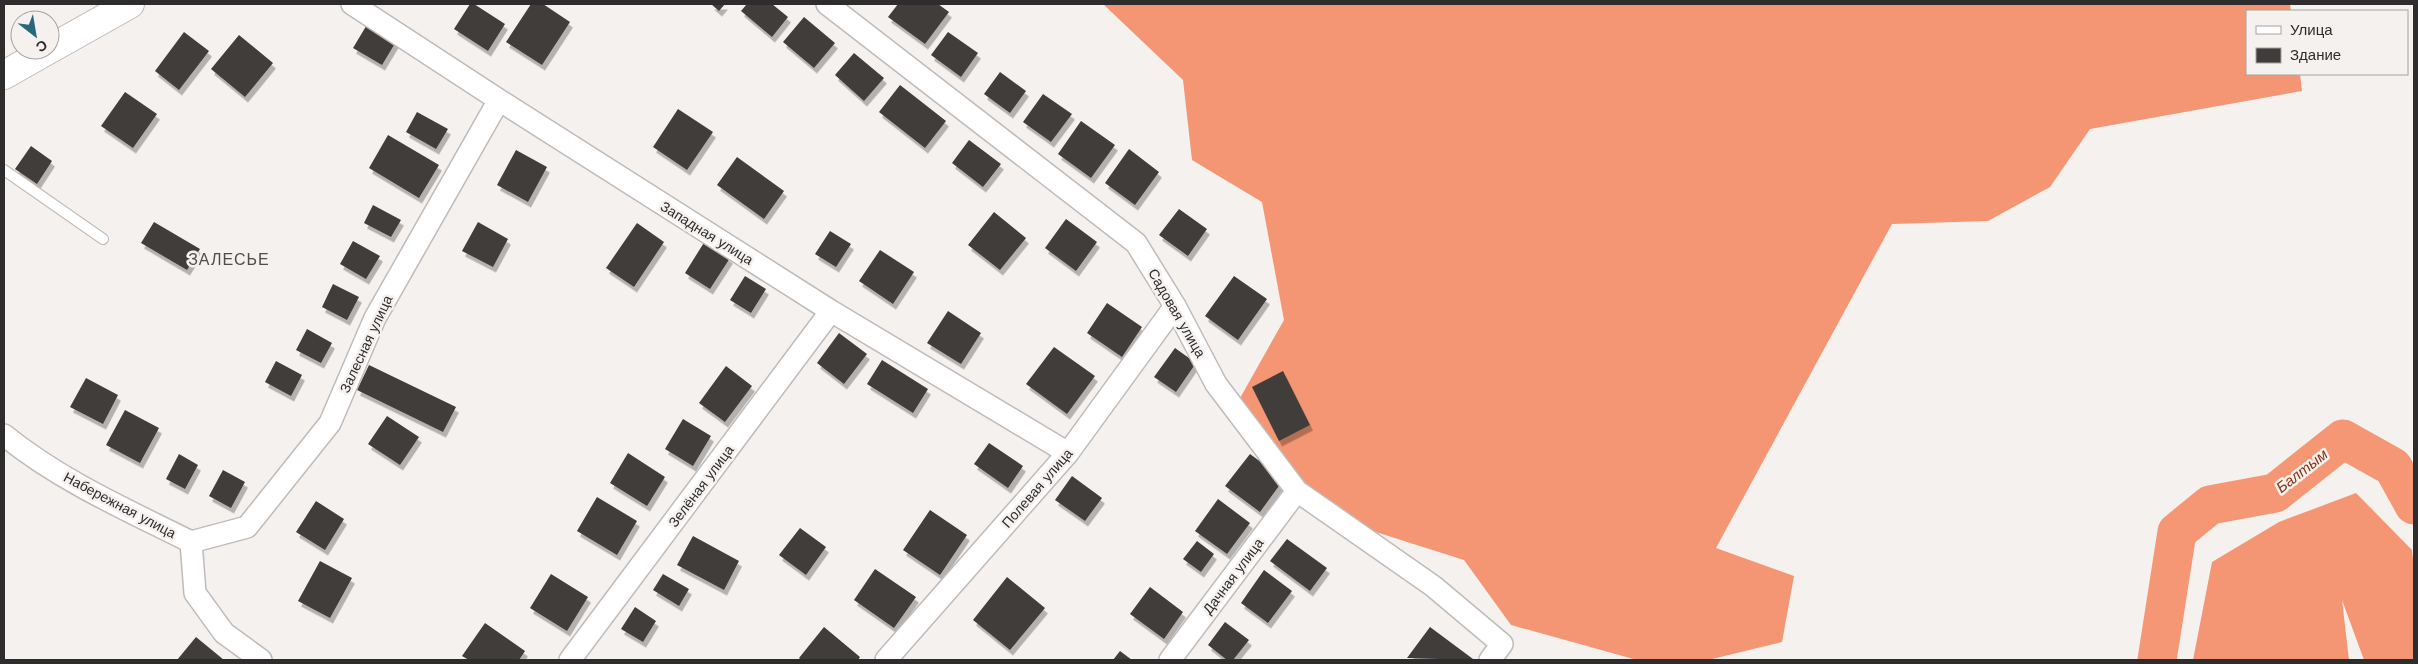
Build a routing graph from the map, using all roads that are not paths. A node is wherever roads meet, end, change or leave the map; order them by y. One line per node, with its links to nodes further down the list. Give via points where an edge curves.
1 (130, 4): 4 (main road)
2 (352, 4): 7 (street, Западная улица)
3 (827, 4): 10 (street, Садовая улица, via 1136,243)
4 (60, 44)
5 (31, 60): 6 (main road)
6 (4, 75)
7 (498, 100): 11 (street, Западная улица); 15 (street, Залесная улица, via 375,318 330,423 247,527)
8 (4, 170): 9 (lane)
9 (103, 239)
10 (1174, 306): 13 (street, Полевая улица); 14 (street, Садовая улица, via 1216,384)
11 (831, 312): 13 (street, Западная улица); 17 (street, Зелёная улица)
12 (4, 435): 15 (street, Набережная улица, via 30,456 105,499)
13 (1068, 453): 19 (street, Полевая улица)
14 (1296, 491): 16 (street, Садовая улица, via 1433,586); 20 (street, Дачная улица)
15 (191, 542): 18 (street, Набережная улица, via 195,593 224,633)
16 (1496, 652)
17 (579, 658)
18 (261, 660)
19 (886, 660)
20 (1170, 660)

